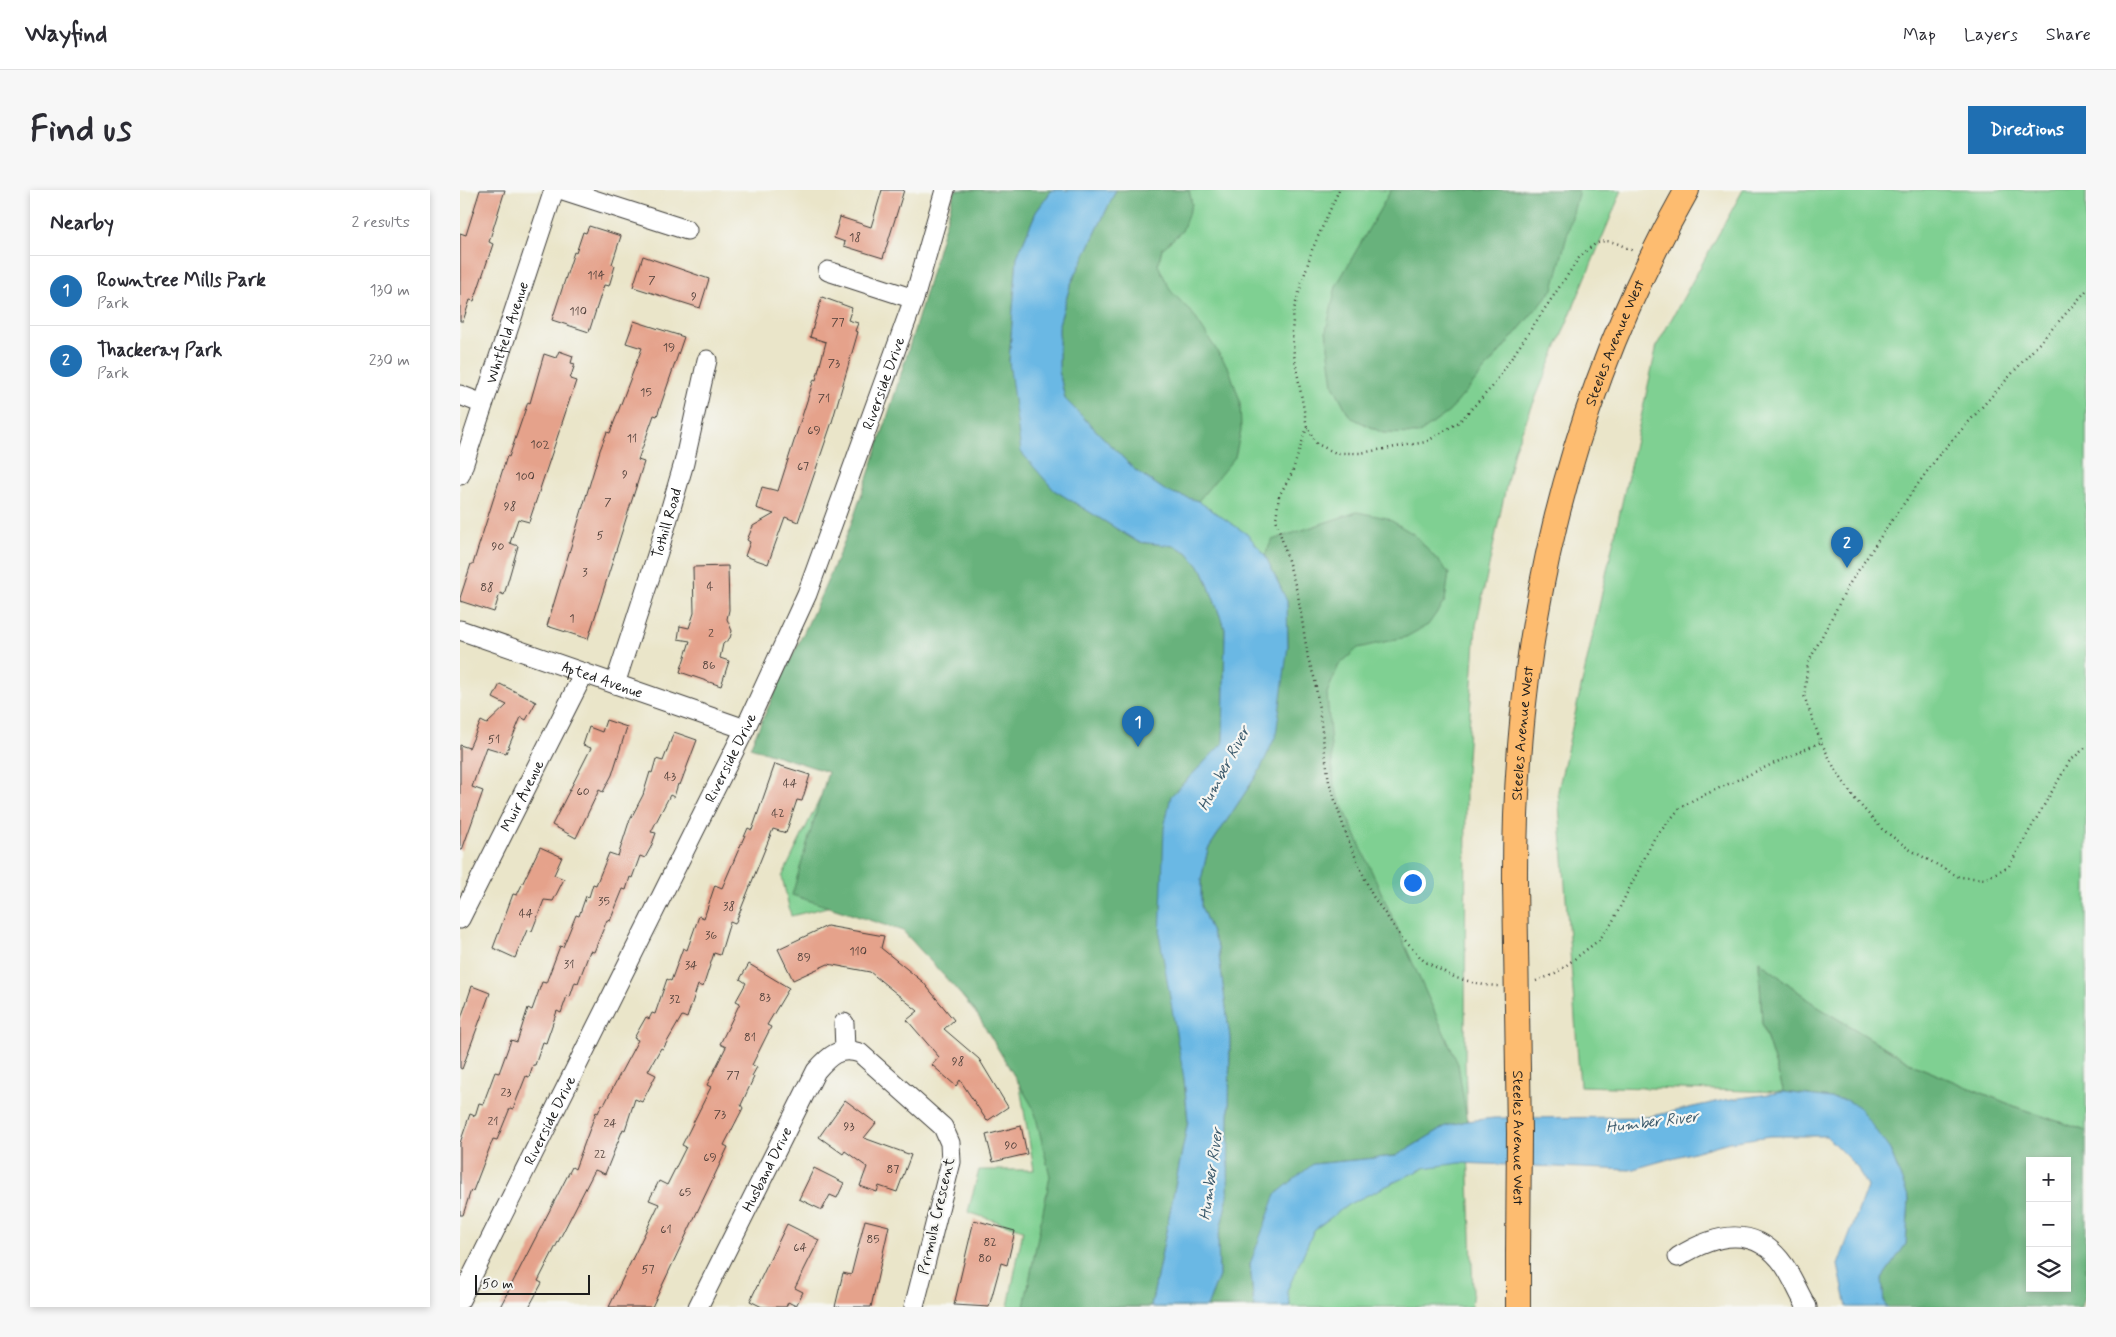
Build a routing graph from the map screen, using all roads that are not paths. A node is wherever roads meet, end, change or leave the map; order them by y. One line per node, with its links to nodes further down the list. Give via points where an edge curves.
1 (554, 190): 10 (street, Whitfield Avenue)
2 (563, 190): 5 (street)
3 (944, 190): 7 (street, Riverside Drive)
4 (1687, 190): 23 (main road, Steeles Avenue West, bridge, via 1650,259 1591,402 1555,517 1528,656 1515,804)
5 (687, 230)
6 (828, 271): 7 (street)
7 (914, 299): 15 (street, Riverside Drive, via 807,594)
8 (707, 360): 14 (street, Tothill Road, via 684,463)
9 (460, 395): 10 (street)
10 (483, 404): 11 (street, Whitfield Avenue)
11 (460, 475)
12 (460, 630): 13 (street, Apted Avenue)
13 (584, 673): 14 (street, Apted Avenue); 16 (street, Muir Avenue)
14 (615, 684): 15 (street, Apted Avenue)
15 (745, 729): 20 (street, Riverside Drive)
16 (460, 919)
17 (844, 1023): 18 (street)
18 (848, 1050): 21 (street, Husband Drive, via 829,1056 816,1071); 22 (street, Primula Crescent, via 860,1053 943,1127 950,1143 951,1162)
19 (1678, 1258): 24 (street, via 1715,1239 1754,1239 1784,1265)
20 (460, 1300)
21 (698, 1307)
22 (914, 1307)
23 (1518, 1307)
24 (1807, 1307)

